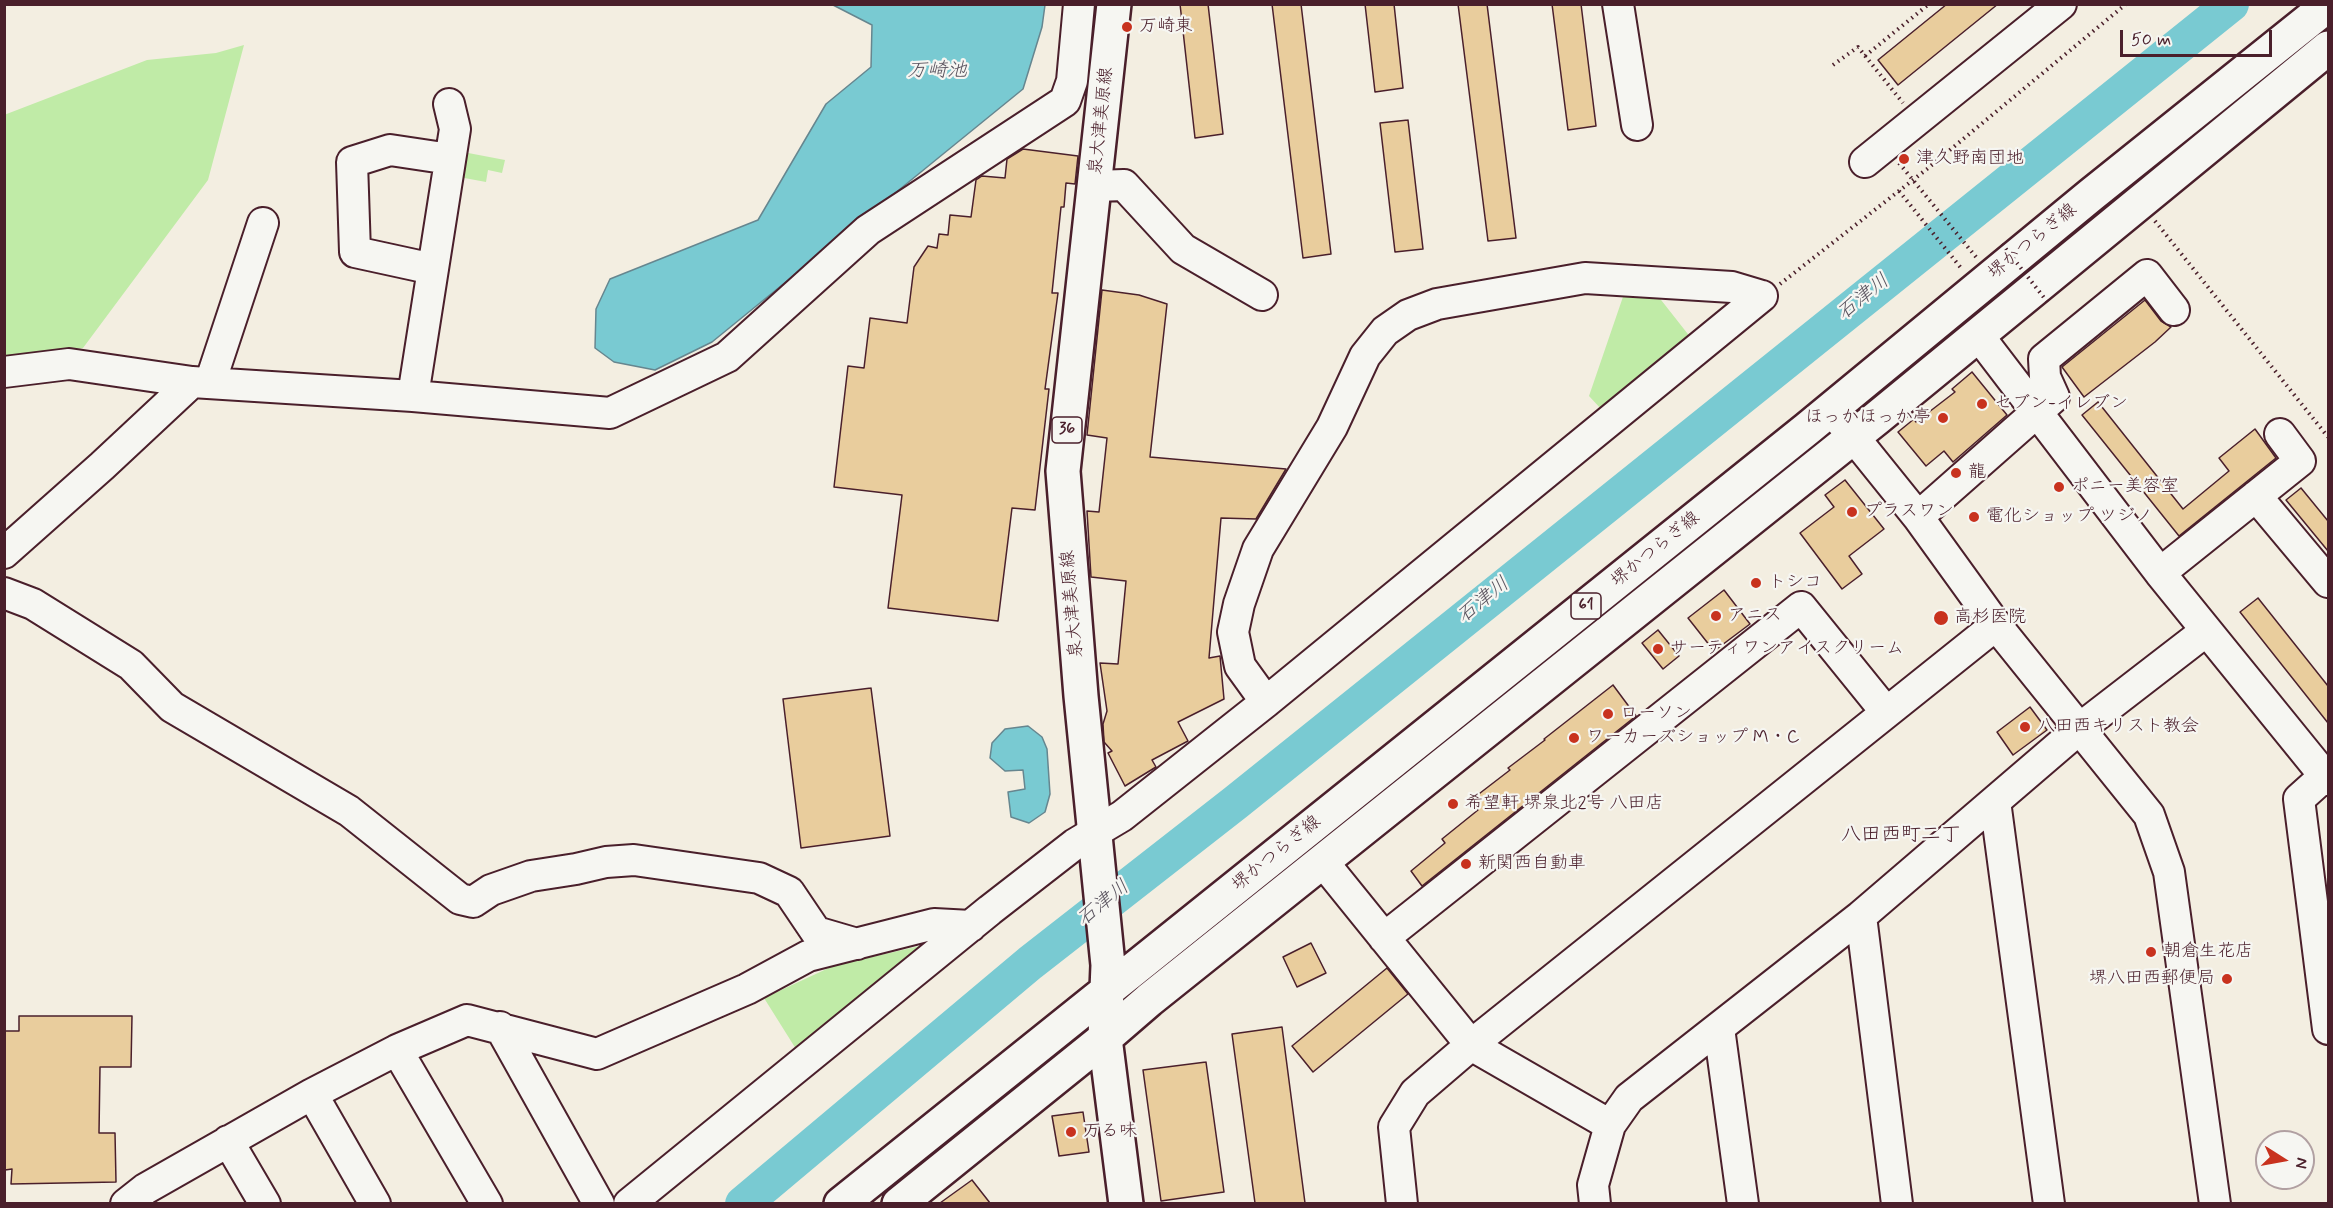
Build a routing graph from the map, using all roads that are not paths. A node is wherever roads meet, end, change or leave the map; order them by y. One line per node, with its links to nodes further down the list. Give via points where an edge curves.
1 (1078, 4): 19 (street, via 1072,81 1065,101 868,230 727,357 610,413)
2 (1114, 4): 11 (main road, 泉大津美原線 / 36)
3 (1618, 4): 8 (street)
4 (2061, 4): 10 (street)
5 (2328, 5): 20 (main road, 堺かつらぎ線 / 61)
6 (2328, 48): 16 (main road, 堺かつらぎ線 / 61)
7 (449, 104): 9 (street, via 455,129)
8 (1637, 125)
9 (450, 159): 13 (street); 13 (street, via 390,150 352,162 355,252)
10 (1864, 162)
11 (1095, 186): 14 (street, via 1124,185 1184,249); 37 (main road, 泉大津美原線 / 36, via 1063,471)
12 (263, 223): 18 (street)
13 (433, 269): 19 (street)
14 (1262, 295)
15 (2174, 310): 21 (street, via 2146,275 2044,359 2045,377 2054,397)
16 (1978, 335): 21 (street); 23 (main road, 堺かつらぎ線 / 61)
17 (4, 372): 18 (street, via 69,364)
18 (201, 383): 19 (street); 26 (street)
19 (413, 396)
20 (1831, 409): 23 (street); 43 (main road, 堺かつらぎ線 / 61)
21 (2037, 414): 25 (street); 27 (street)
22 (2280, 434): 24 (street, via 2300,460)
23 (1853, 435): 25 (street); 38 (main road, 堺かつらぎ線 / 61)
24 (2256, 496): 27 (street); 28 (street)
25 (1918, 517): 30 (street)
26 (4, 553)
27 (2160, 573): 31 (street)
28 (2328, 582)
29 (4, 593): 42 (street, via 33,603 131,665 172,707 349,811 460,899 473,902 491,890 531,876 606,861 634,860 759,878 789,892 816,932)
30 (1996, 625): 33 (street); 34 (street)
31 (2206, 631): 34 (street); 35 (street)
32 (1266, 702): 32 (street, via 1240,666 1233,632 1239,604 1258,549 1332,427 1365,356 1385,331 1408,315 1437,304 1585,278 1732,287 1762,296); 37 (street, via 1122,816)
33 (1886, 712): 41 (street, via 1801,608); 48 (street)
34 (2079, 729): 36 (street); 67 (street, via 2149,815 2169,872)
35 (2327, 776): 46 (street, via 2299,799)
36 (1995, 801): 39 (street); 66 (street)
37 (1095, 844): 40 (street, via 998,903); 43 (main road, 泉大津美原線 / 36)
38 (1323, 862): 41 (street); 47 (main road, 堺かつらぎ線 / 61)
39 (1861, 916): 45 (street); 65 (street)
40 (971, 926): 42 (street, via 934,924); 58 (street)
41 (1384, 938): 48 (street)
42 (857, 944): 44 (street, via 808,956 747,989 597,1054)
43 (1108, 976): 47 (main road, 泉大津美原線 / 36); 59 (main road, 堺かつらぎ線 / 61)
44 (500, 1027): 49 (street, via 467,1020); 57 (street)
45 (1719, 1028): 51 (street, via 1629,1098); 64 (street)
46 (2328, 1029)
47 (1105, 1038): 60 (main road, 堺かつらぎ線 / 61); 61 (main road, 泉大津美原線 / 36)
48 (1472, 1046): 51 (street); 62 (street, via 1415,1093 1394,1127)
49 (397, 1050): 50 (street); 56 (street)
50 (312, 1094): 52 (street); 55 (street)
51 (1610, 1125): 63 (street, via 1593,1185)
52 (228, 1141): 53 (street); 54 (street)
53 (126, 1203)
54 (265, 1203)
55 (375, 1203)
56 (487, 1203)
57 (600, 1203)
58 (629, 1203)
59 (841, 1203)
60 (899, 1203)
61 (1126, 1203)
62 (1402, 1203)
63 (1595, 1203)
64 (1743, 1203)
65 (1897, 1203)
66 (2049, 1203)
67 (2215, 1203)

